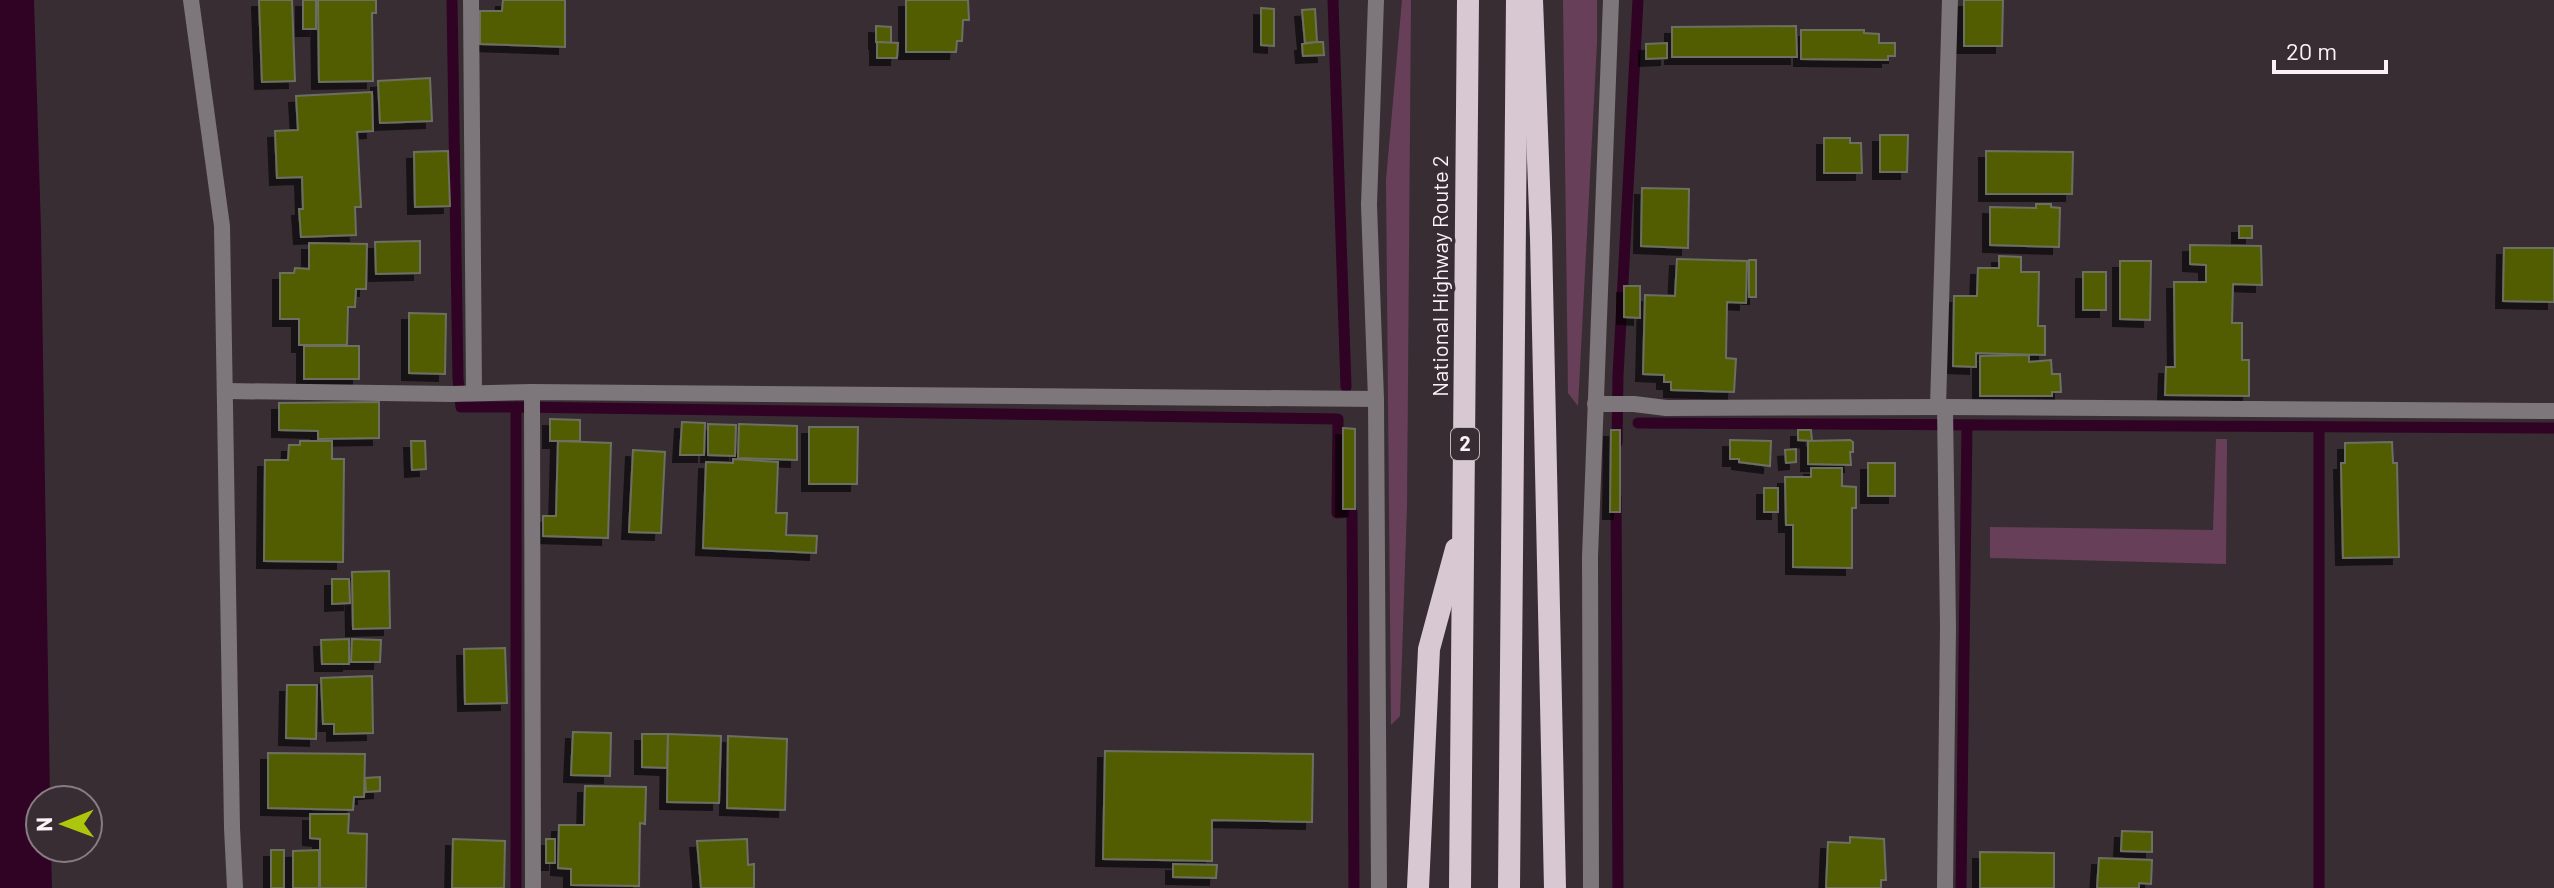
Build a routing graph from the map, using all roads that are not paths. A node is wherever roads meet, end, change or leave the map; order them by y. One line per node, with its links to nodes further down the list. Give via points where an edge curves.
1 (191, 0): 9 (street, via 222,226)
2 (471, 0): 10 (street)
3 (1376, 0): 11 (street, via 1369,205)
4 (1468, 0): 16 (highway, National Highway Route 2 / 2)
5 (1517, 0): 22 (highway)
6 (1532, 0): 23 (highway)
7 (1611, 0): 13 (street)
8 (1950, 0): 15 (street)
9 (226, 391): 10 (street); 17 (street)
10 (464, 393): 12 (street)
11 (1376, 399): 12 (street); 19 (street)
12 (532, 404): 18 (street)
13 (1595, 404): 15 (street); 24 (street)
14 (2554, 411): 15 (street)
15 (1944, 416): 25 (street)
16 (1464, 518): 20 (highway, via 1429,649); 21 (highway, National Highway Route 2 / 2)
17 (235, 888)
18 (533, 888)
19 (1379, 888)
20 (1418, 888)
21 (1460, 888)
22 (1509, 888)
23 (1555, 888)
24 (1591, 888)
25 (1945, 888)

